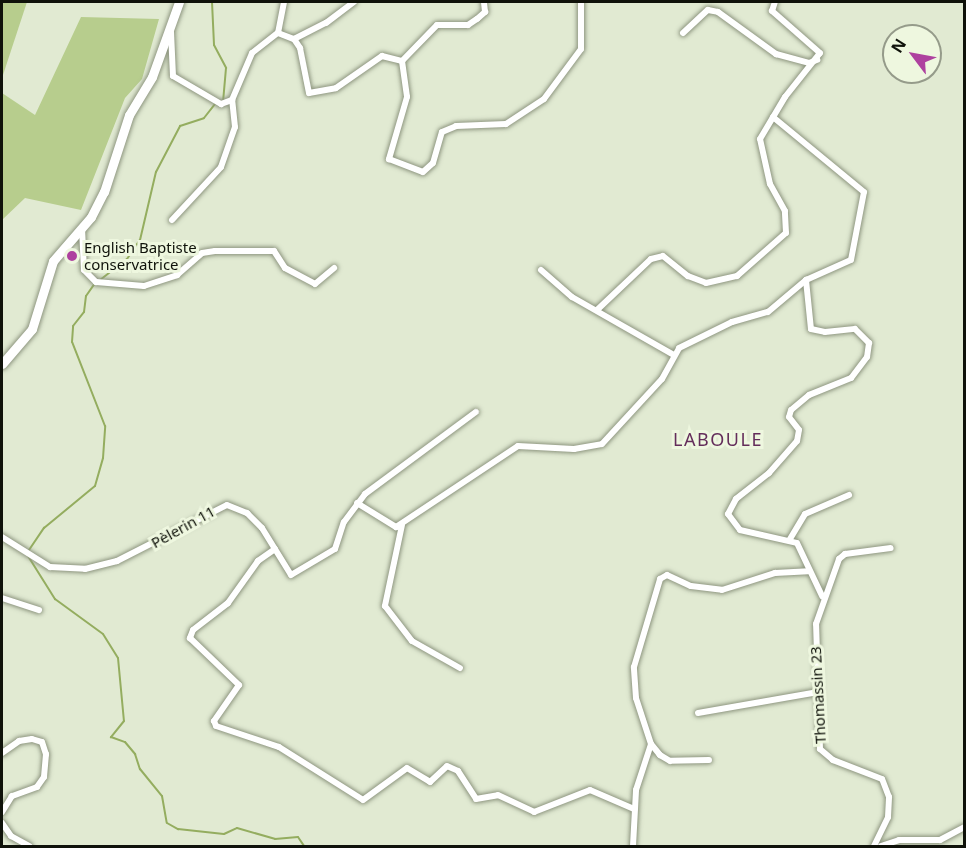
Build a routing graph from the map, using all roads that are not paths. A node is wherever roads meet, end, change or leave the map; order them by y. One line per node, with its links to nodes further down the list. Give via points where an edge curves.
1 (179, 2): 7 (main road)
2 (284, 2): 8 (street)
3 (354, 2): 10 (street, via 326,23)
4 (484, 2): 12 (street, via 485,12 477,19 468,25 437,25)
5 (581, 2): 12 (street, via 581,49 544,99 506,124 442,132 427,171 392,163 389,153 408,85)
6 (775, 2): 11 (street, via 772,11 818,47)
7 (171, 32): 13 (street, via 173,76 221,104); 16 (main road, via 152,77 129,115 104,192)
8 (278, 33): 10 (street); 13 (street, via 252,53)
9 (683, 33): 11 (street, via 708,10 718,12 776,54 809,63)
10 (294, 39): 12 (street, via 300,48 309,93 336,88 382,56)
11 (819, 60): 14 (street)
12 (402, 61)
13 (232, 100): 15 (street, via 235,128 221,167)
14 (773, 117): 19 (street, via 864,192 851,260); 20 (street, via 760,139 759,152 787,225 773,247 737,276 706,283 688,276 663,256 651,259)
15 (172, 220)
16 (82, 226): 17 (street, via 84,270 96,282 144,286 177,275 202,253 215,250 274,251 285,268 315,284); 22 (main road, via 53,261 32,329)
17 (334, 268)
18 (541, 270): 20 (street)
19 (806, 280): 21 (street, via 768,312 732,322); 28 (street, via 811,329 855,329 866,337 869,349 851,378 795,405 789,415 799,430 797,441 769,473 730,506 728,520 733,526)
20 (597, 310): 21 (street)
21 (672, 354): 26 (street, via 662,379 602,444 574,449 518,446)
22 (2, 364)
23 (476, 412): 25 (street)
24 (849, 495): 28 (street, via 805,514)
25 (357, 503): 26 (street, via 389,527); 30 (street, Pèlerin 11, via 335,549 291,575)
26 (402, 525): 35 (street, via 385,606 412,641)
27 (2, 537): 30 (street, Pèlerin 11, via 34,557 65,569 117,561 227,505 247,513)
28 (790, 539): 31 (street, via 801,549)
29 (891, 548): 32 (street, Thomassin 23, via 845,554)
30 (275, 549): 41 (street, via 258,561 228,603 193,630 190,638 239,685 214,721 216,726 279,747 363,800 407,768 430,782 447,766 459,771 476,800 498,795 534,812 590,790)
31 (808, 571): 32 (street); 38 (street, via 775,573 722,590 691,586 664,575 633,677)
32 (822, 596): 36 (street, Thomassin 23, via 816,624)
33 (2, 598): 34 (street)
34 (39, 610)
35 (460, 668)
36 (818, 692): 37 (street); 47 (street, Thomassin 23, via 820,749 833,760 882,779 889,797 888,816)
37 (698, 713)
38 (651, 744): 40 (street, via 670,761); 41 (street)
39 (2, 753): 42 (street, via 19,741 32,739 42,742 46,754 44,777 37,787 12,796)
40 (710, 760)
41 (634, 809): 46 (street)
42 (2, 812)
43 (2, 823): 45 (street, via 11,836)
44 (964, 827): 48 (street, via 940,840 899,840)
45 (29, 846)
46 (633, 846)
47 (874, 846)
48 (881, 846)

